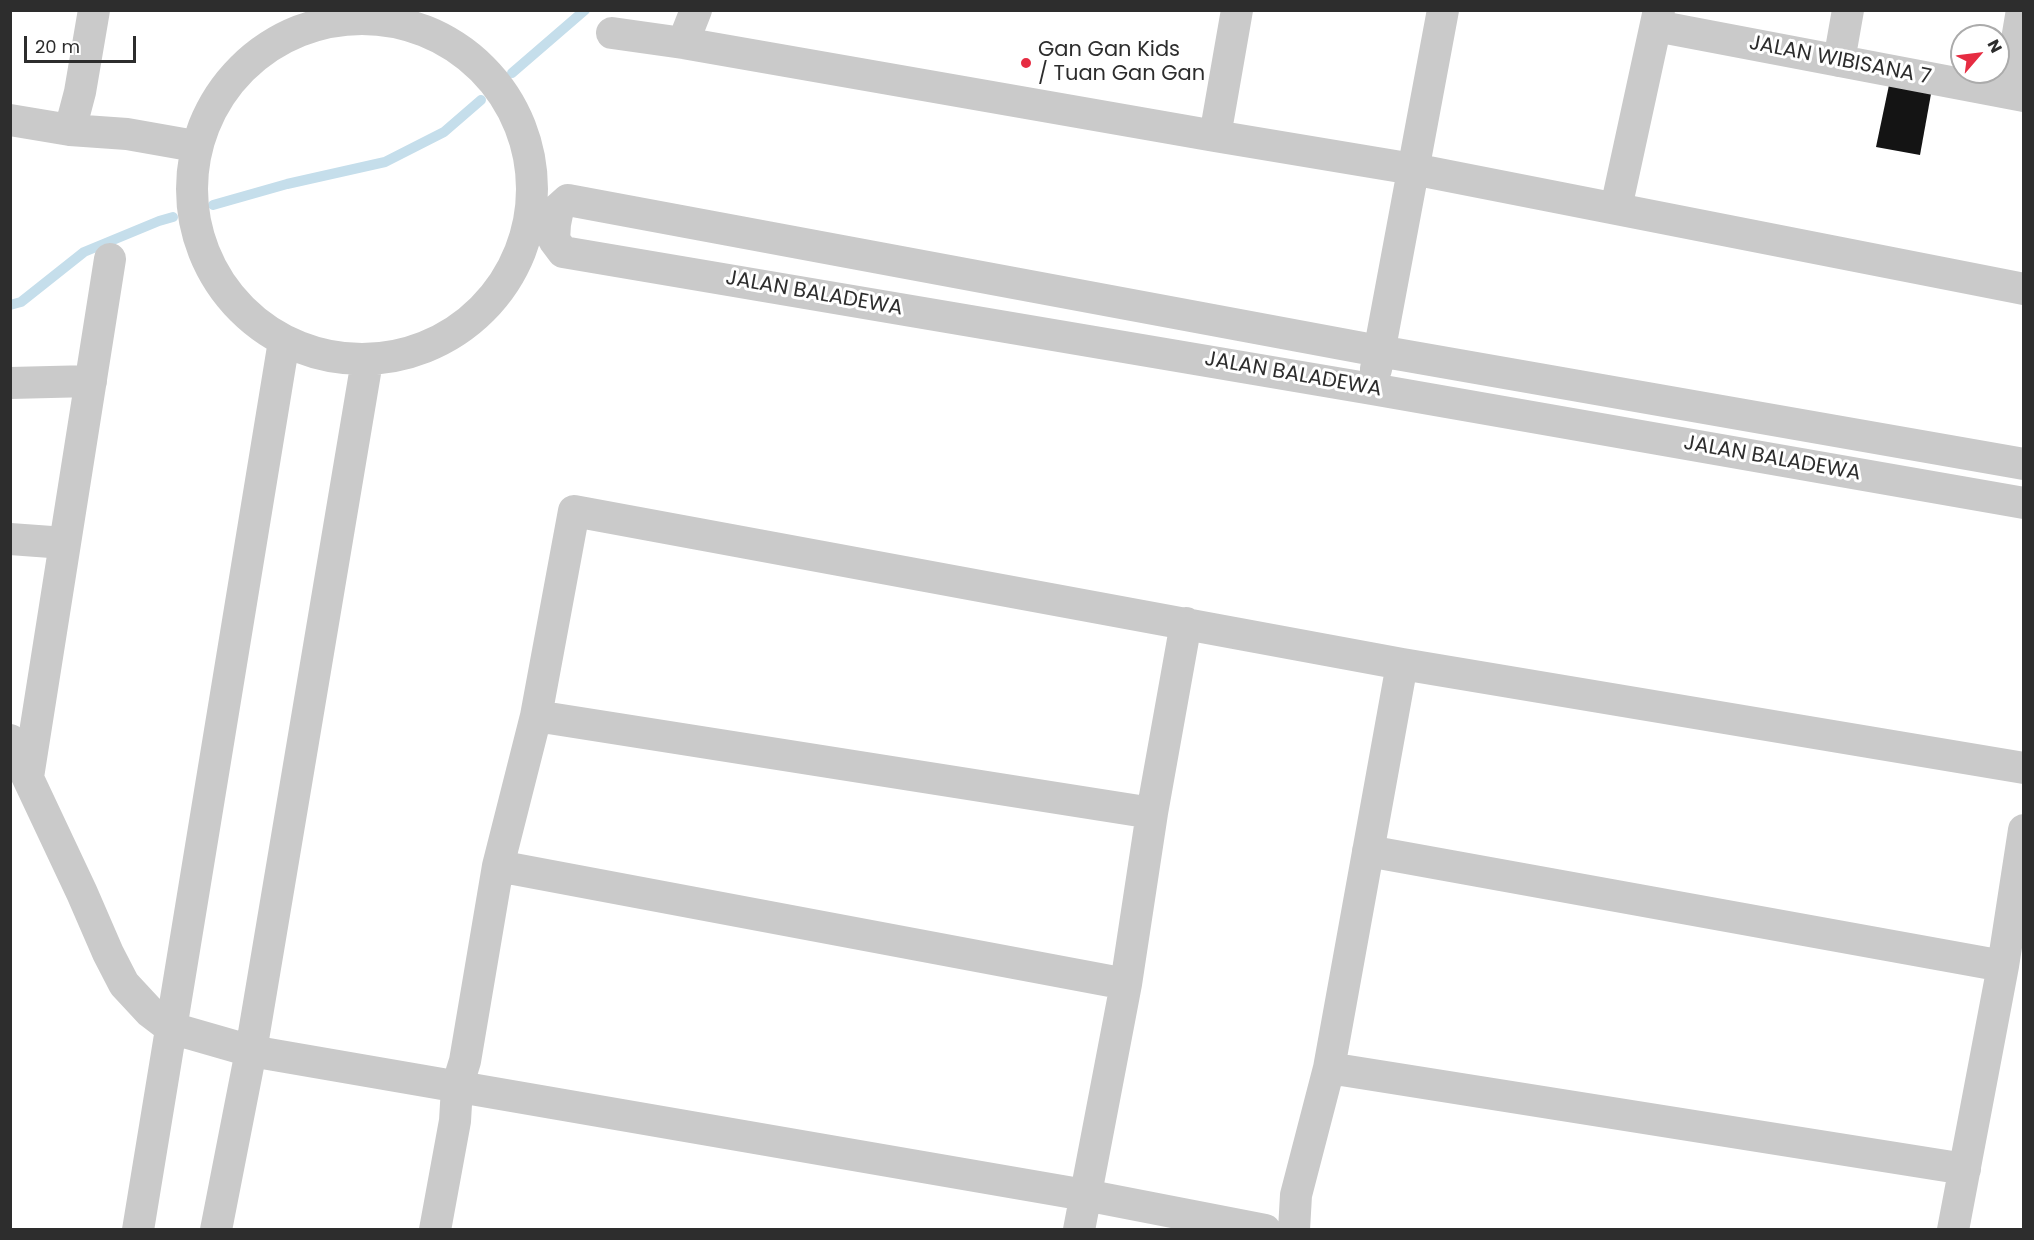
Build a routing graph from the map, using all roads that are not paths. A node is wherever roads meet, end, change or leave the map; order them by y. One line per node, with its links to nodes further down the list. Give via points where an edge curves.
1 (94, 10): 15 (street)
2 (696, 10): 11 (street)
3 (1238, 10): 16 (street)
4 (1443, 10): 18 (street)
5 (1848, 10): 12 (street)
6 (2022, 10): 13 (street)
7 (344, 14): 9 (street); 17 (street, via 293,31 249,58 216,98)
8 (1658, 18): 12 (street, JALAN WIBISANA 7); 19 (street)
9 (439, 23): 24 (street, via 508,100 527,146 533,194 524,245 500,291 464,327 418,351)
10 (612, 33): 11 (street)
11 (683, 43): 16 (street)
12 (1839, 61): 13 (street, JALAN WIBISANA 7)
13 (2016, 94)
14 (10, 120): 15 (street)
15 (70, 130): 17 (street, via 127,134)
16 (1215, 136): 18 (street)
17 (195, 146): 22 (street, via 191,203 206,259 238,307)
18 (1413, 169): 19 (street); 23 (street)
19 (1616, 208): 21 (street)
20 (110, 259): 25 (street)
21 (2024, 289)
22 (284, 341): 24 (street, via 324,356); 44 (street)
23 (1379, 351): 27 (street); 27 (street, JALAN BALADEWA, via 568,200 558,209 555,224 555,240 562,252); 28 (street, JALAN BALADEWA)
24 (367, 361): 45 (street)
25 (91, 381): 26 (street); 31 (street)
26 (10, 383)
27 (1372, 389): 29 (street, JALAN BALADEWA)
28 (2024, 464)
29 (2024, 504)
30 (10, 539): 31 (street)
31 (65, 543): 37 (street)
32 (1186, 623): 33 (street); 34 (street, via 574,511); 38 (street)
33 (1402, 664): 36 (street); 40 (street)
34 (536, 716): 38 (street); 41 (street)
35 (10, 740): 37 (street)
36 (2024, 768)
37 (28, 777): 44 (street, via 124,984)
38 (1152, 813): 43 (street)
39 (2024, 830): 42 (street)
40 (1368, 851): 42 (street); 46 (street)
41 (498, 866): 43 (street); 47 (street, via 465,1061)
42 (2003, 966): 48 (street)
43 (1126, 984): 49 (street)
44 (171, 1028): 45 (street); 50 (street)
45 (250, 1051): 47 (street); 51 (street)
46 (1329, 1068): 48 (street); 55 (street, via 1296,1195)
47 (457, 1087): 49 (street); 52 (street, via 455,1121)
48 (1965, 1169): 56 (street)
49 (1085, 1195): 53 (street); 54 (street)
50 (138, 1230)
51 (216, 1230)
52 (435, 1230)
53 (1079, 1230)
54 (1265, 1230)
55 (1294, 1230)
56 (1953, 1230)

